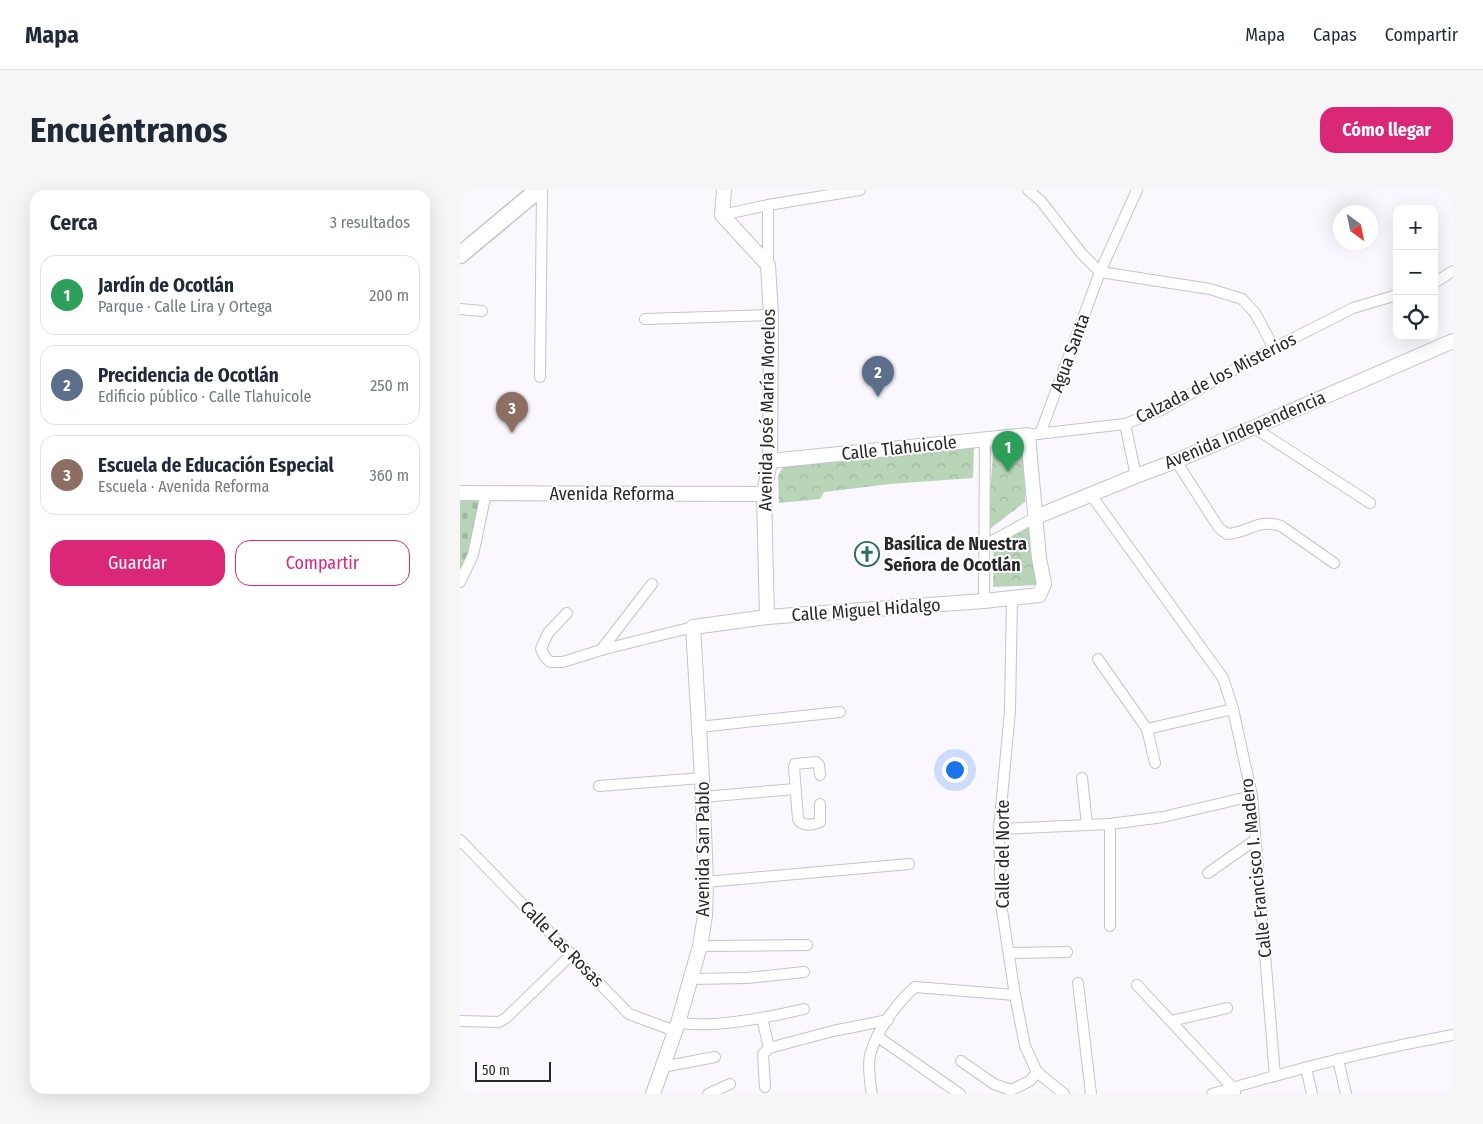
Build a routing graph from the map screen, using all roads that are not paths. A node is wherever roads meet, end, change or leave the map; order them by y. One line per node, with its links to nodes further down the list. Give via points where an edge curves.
1 (538, 190): 9 (main road)
2 (542, 190): 21 (street)
3 (724, 190): 8 (street)
4 (860, 190): 7 (street)
5 (1028, 190): 12 (street, via 1041,201)
6 (1137, 190): 12 (street, Agua Santa)
7 (768, 205): 8 (street); 10 (street)
8 (722, 215): 10 (street)
9 (460, 256)
10 (768, 265): 17 (street, Avenida José María Morelos)
11 (1453, 271): 13 (street)
12 (1100, 272): 20 (street, via 1210,289 1242,299 1255,313); 24 (street, Agua Santa)
13 (1438, 280)
14 (1393, 296): 20 (street, Calzada de los Misterios, via 1353,308)
15 (460, 309): 16 (street)
16 (482, 311)
17 (771, 315): 18 (street); 26 (street, Avenida José María Morelos)
18 (645, 319)
19 (1453, 341): 23 (street, Avenida Independencia)
20 (1274, 348): 22 (street, Calzada de los Misterios, via 1161,410)
21 (540, 377)
22 (1124, 424): 24 (street, Calzada de los Misterios); 28 (street)
23 (1253, 427): 27 (street, Avenida Independencia); 33 (street)
24 (1034, 434): 25 (street, Calle Tlahuicole); 34 (street)
25 (984, 439): 26 (street, Calle Tlahuicole); 35 (street)
26 (770, 461): 31 (street, Avenida José María Morelos)
27 (1176, 461): 28 (street, Avenida Independencia); 36 (street, via 1219,528 1227,534 1271,522)
28 (1136, 476): 32 (street, Avenida Independencia)
29 (460, 493): 30 (street, Avenida Reforma)
30 (486, 493): 31 (street, Avenida Reforma); 37 (street, via 473,555)
31 (764, 494): 42 (street, Avenida José María Morelos)
32 (1091, 495): 34 (street, Avenida Independencia); 46 (street, Calle Francisco I. Madero, via 1223,678)
33 (1370, 503)
34 (1036, 517): 35 (street); 39 (street, Calle Miguel Hidalgo, via 1044,584 1040,595)
35 (985, 545): 40 (street)
36 (1334, 563)
37 (460, 582)
38 (652, 584): 44 (street)
39 (1012, 597): 40 (street, Calle Miguel Hidalgo); 61 (street, Calle del Norte, via 1010,711)
40 (984, 601): 42 (street, Calle Miguel Hidalgo)
41 (566, 613): 44 (street, via 548,633 541,649 550,662 563,662)
42 (767, 617): 43 (street, Calle Miguel Hidalgo)
43 (693, 627): 44 (street); 48 (street, Avenida San Pablo)
44 (602, 650)
45 (1098, 659): 49 (street)
46 (1234, 709): 49 (street); 56 (street, Calle Francisco I. Madero)
47 (840, 712): 48 (street)
48 (699, 727): 52 (street, Avenida San Pablo)
49 (1146, 729): 50 (street)
50 (1156, 763)
51 (820, 775): 55 (street, via 818,762 795,764)
52 (702, 778): 54 (street); 57 (street, Avenida San Pablo)
53 (1082, 778): 60 (street)
54 (599, 786)
55 (795, 789): 57 (street); 58 (street, via 800,823 820,822)
56 (1252, 796): 59 (street, via 1163,818); 63 (street, Calle Francisco I. Madero)
57 (702, 797): 66 (street, Avenida San Pablo)
58 (820, 804)
59 (1110, 824): 60 (street); 67 (street)
60 (1087, 825): 61 (street)
61 (999, 829): 71 (street, Calle del Norte, via 1001,904)
62 (460, 840): 72 (street, Calle Las Rosas)
63 (1255, 840): 65 (street); 94 (street, Calle Francisco I. Madero)
64 (910, 864): 66 (street)
65 (1208, 873)
66 (706, 882): 69 (street, Avenida San Pablo)
67 (1110, 926)
68 (808, 945): 69 (street)
69 (700, 946): 74 (street, Avenida San Pablo)
70 (1067, 952): 71 (street)
71 (1009, 953): 77 (street, Calle del Norte)
72 (572, 954): 82 (street, via 506,1018 499,1022); 84 (street, Calle Las Rosas, via 629,1014)
73 (804, 972): 74 (street)
74 (691, 979): 84 (street, Avenida San Pablo)
75 (1078, 983): 103 (street)
76 (1137, 985): 83 (street)
77 (1016, 996): 81 (street, via 915,987); 93 (street, Calle del Norte, via 1026,1046)
78 (1227, 1008): 83 (street)
79 (804, 1009): 80 (street, Calle Las Rosas)
80 (762, 1018): 84 (street, Calle Las Rosas); 87 (street)
81 (888, 1020): 86 (street); 87 (street)
82 (465, 1021)
83 (1171, 1021): 97 (street)
84 (676, 1027): 91 (street, Avenida San Pablo)
85 (1453, 1035): 89 (street)
86 (878, 1037): 100 (street, via 870,1057); 101 (street)
87 (769, 1048): 96 (street, via 763,1054)
88 (714, 1057): 91 (street)
89 (1338, 1059): 92 (street); 106 (street)
90 (960, 1061): 93 (street, via 994,1084 1011,1090 1030,1081)
91 (662, 1067): 98 (street, Avenida San Pablo)
92 (1306, 1068): 94 (street); 105 (street)
93 (1037, 1072): 102 (street, Calle del Norte)
94 (1275, 1076): 97 (street)
95 (730, 1084): 99 (street)
96 (765, 1087)
97 (1234, 1091): 104 (street)
98 (653, 1094)
99 (708, 1094)
100 (872, 1094)
101 (960, 1094)
102 (1064, 1094)
103 (1091, 1094)
104 (1212, 1094)
105 (1312, 1094)
106 (1346, 1094)

